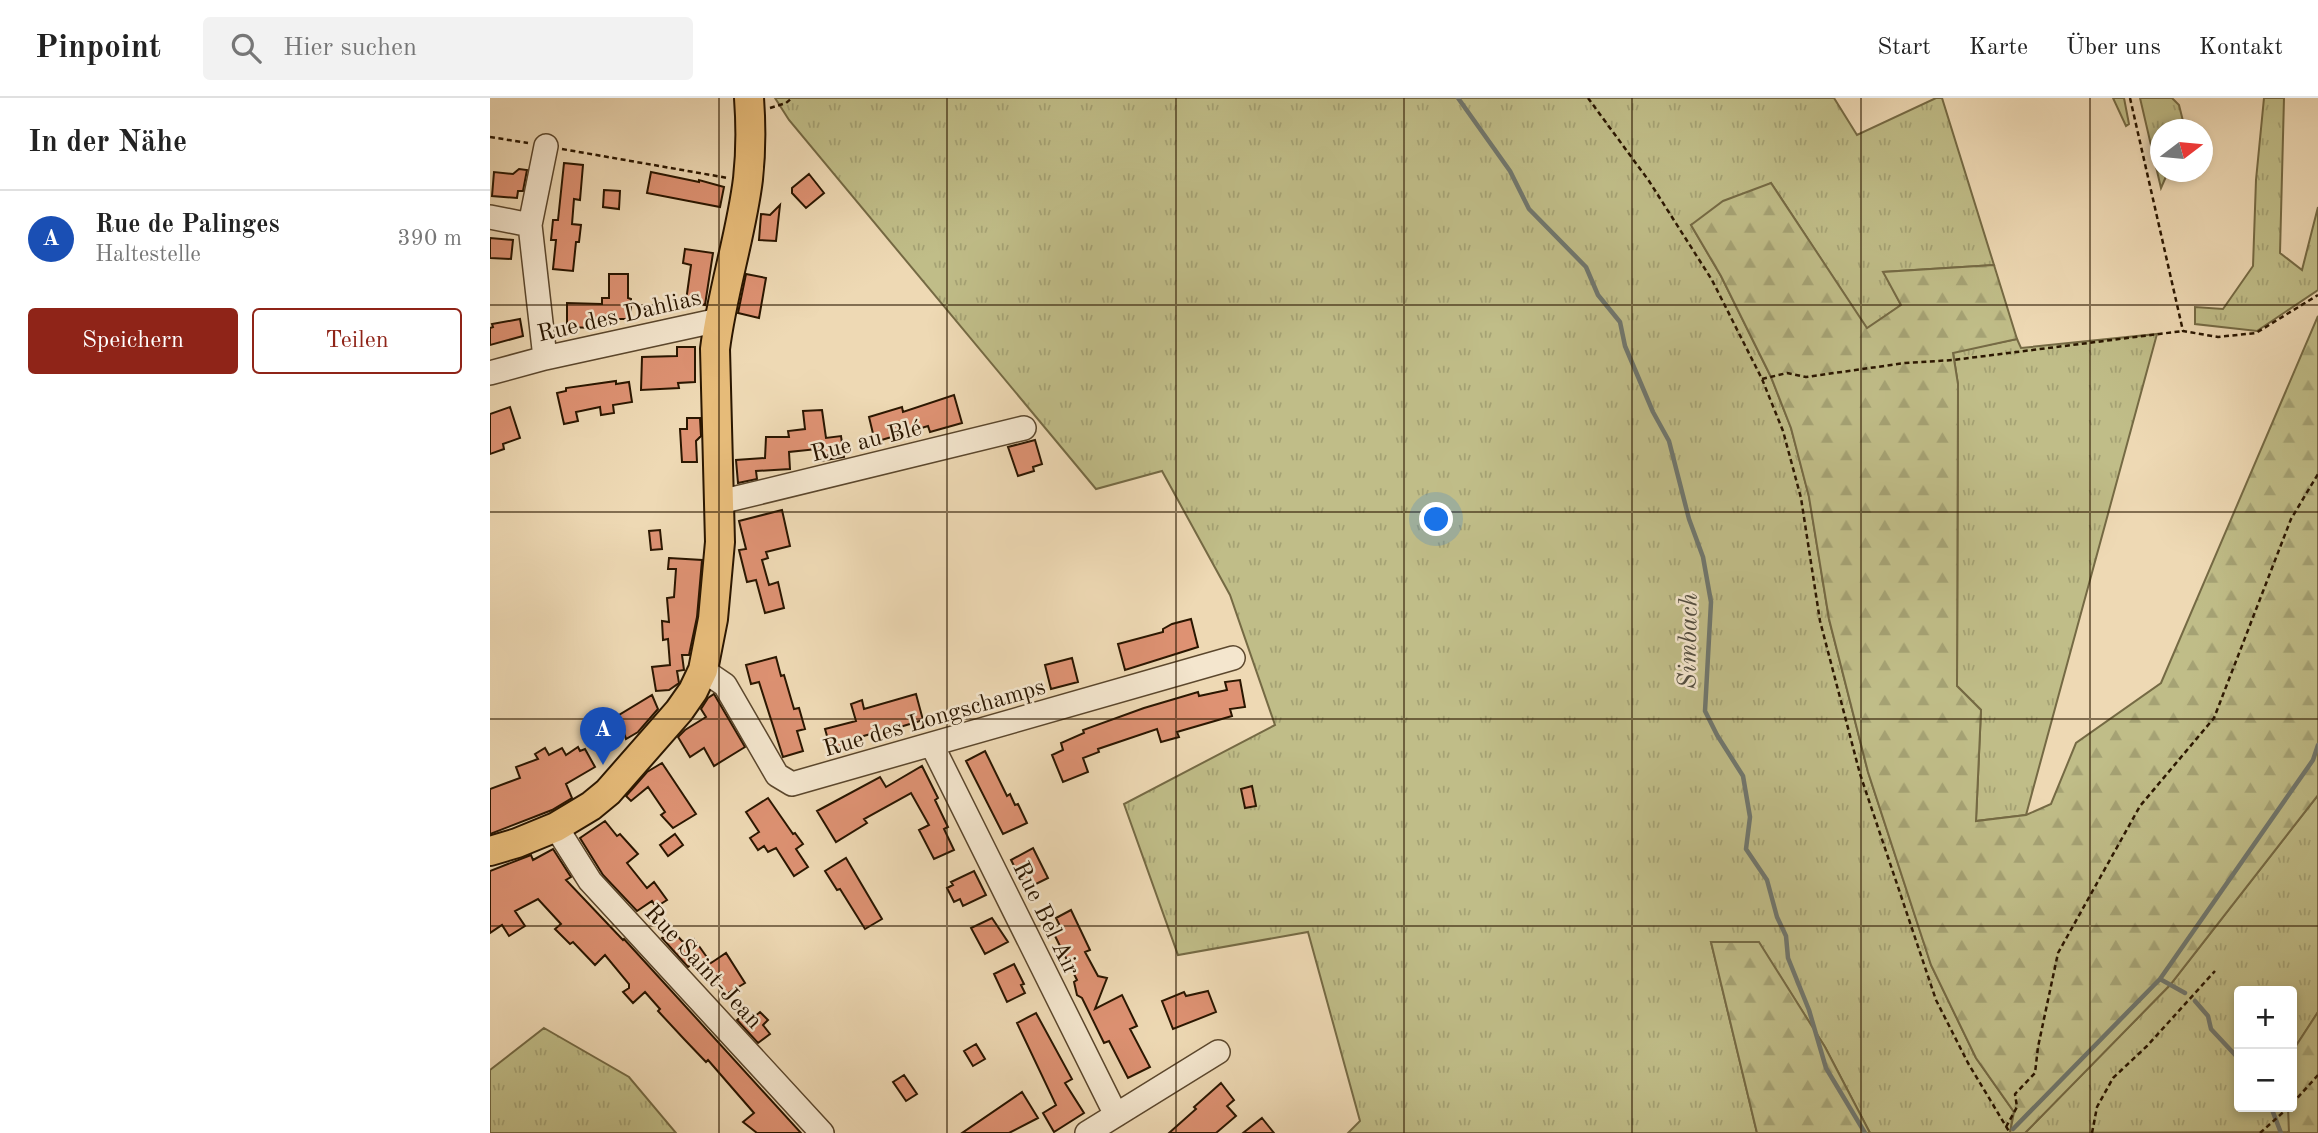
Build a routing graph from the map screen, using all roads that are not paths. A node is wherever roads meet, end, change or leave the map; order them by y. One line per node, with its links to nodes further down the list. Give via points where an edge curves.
1 (750, 98): 5 (main road, via 748,182)
2 (546, 146): 4 (street)
3 (490, 217): 4 (street)
4 (530, 225): 6 (street)
5 (719, 320): 6 (street, Rue des Dahlias); 9 (main road, via 715,389)
6 (545, 358): 7 (street, Rue des Dahlias)
7 (490, 373)
8 (1024, 428): 9 (street, Rue au Blé)
9 (720, 502): 11 (main road, via 713,619)
10 (1233, 658): 12 (street, Rue des Longschamps)
11 (703, 670): 12 (street, Rue des Longschamps, via 724,685 777,775 792,784); 13 (main road, via 679,711 608,792)
12 (932, 745): 16 (street, Rue Bel Air)
13 (556, 827): 14 (main road); 17 (street, Rue Saint-Jean, via 590,881)
14 (490, 851)
15 (1218, 1052): 16 (street)
16 (1116, 1115): 18 (street)
17 (822, 1133)
18 (1087, 1133)

